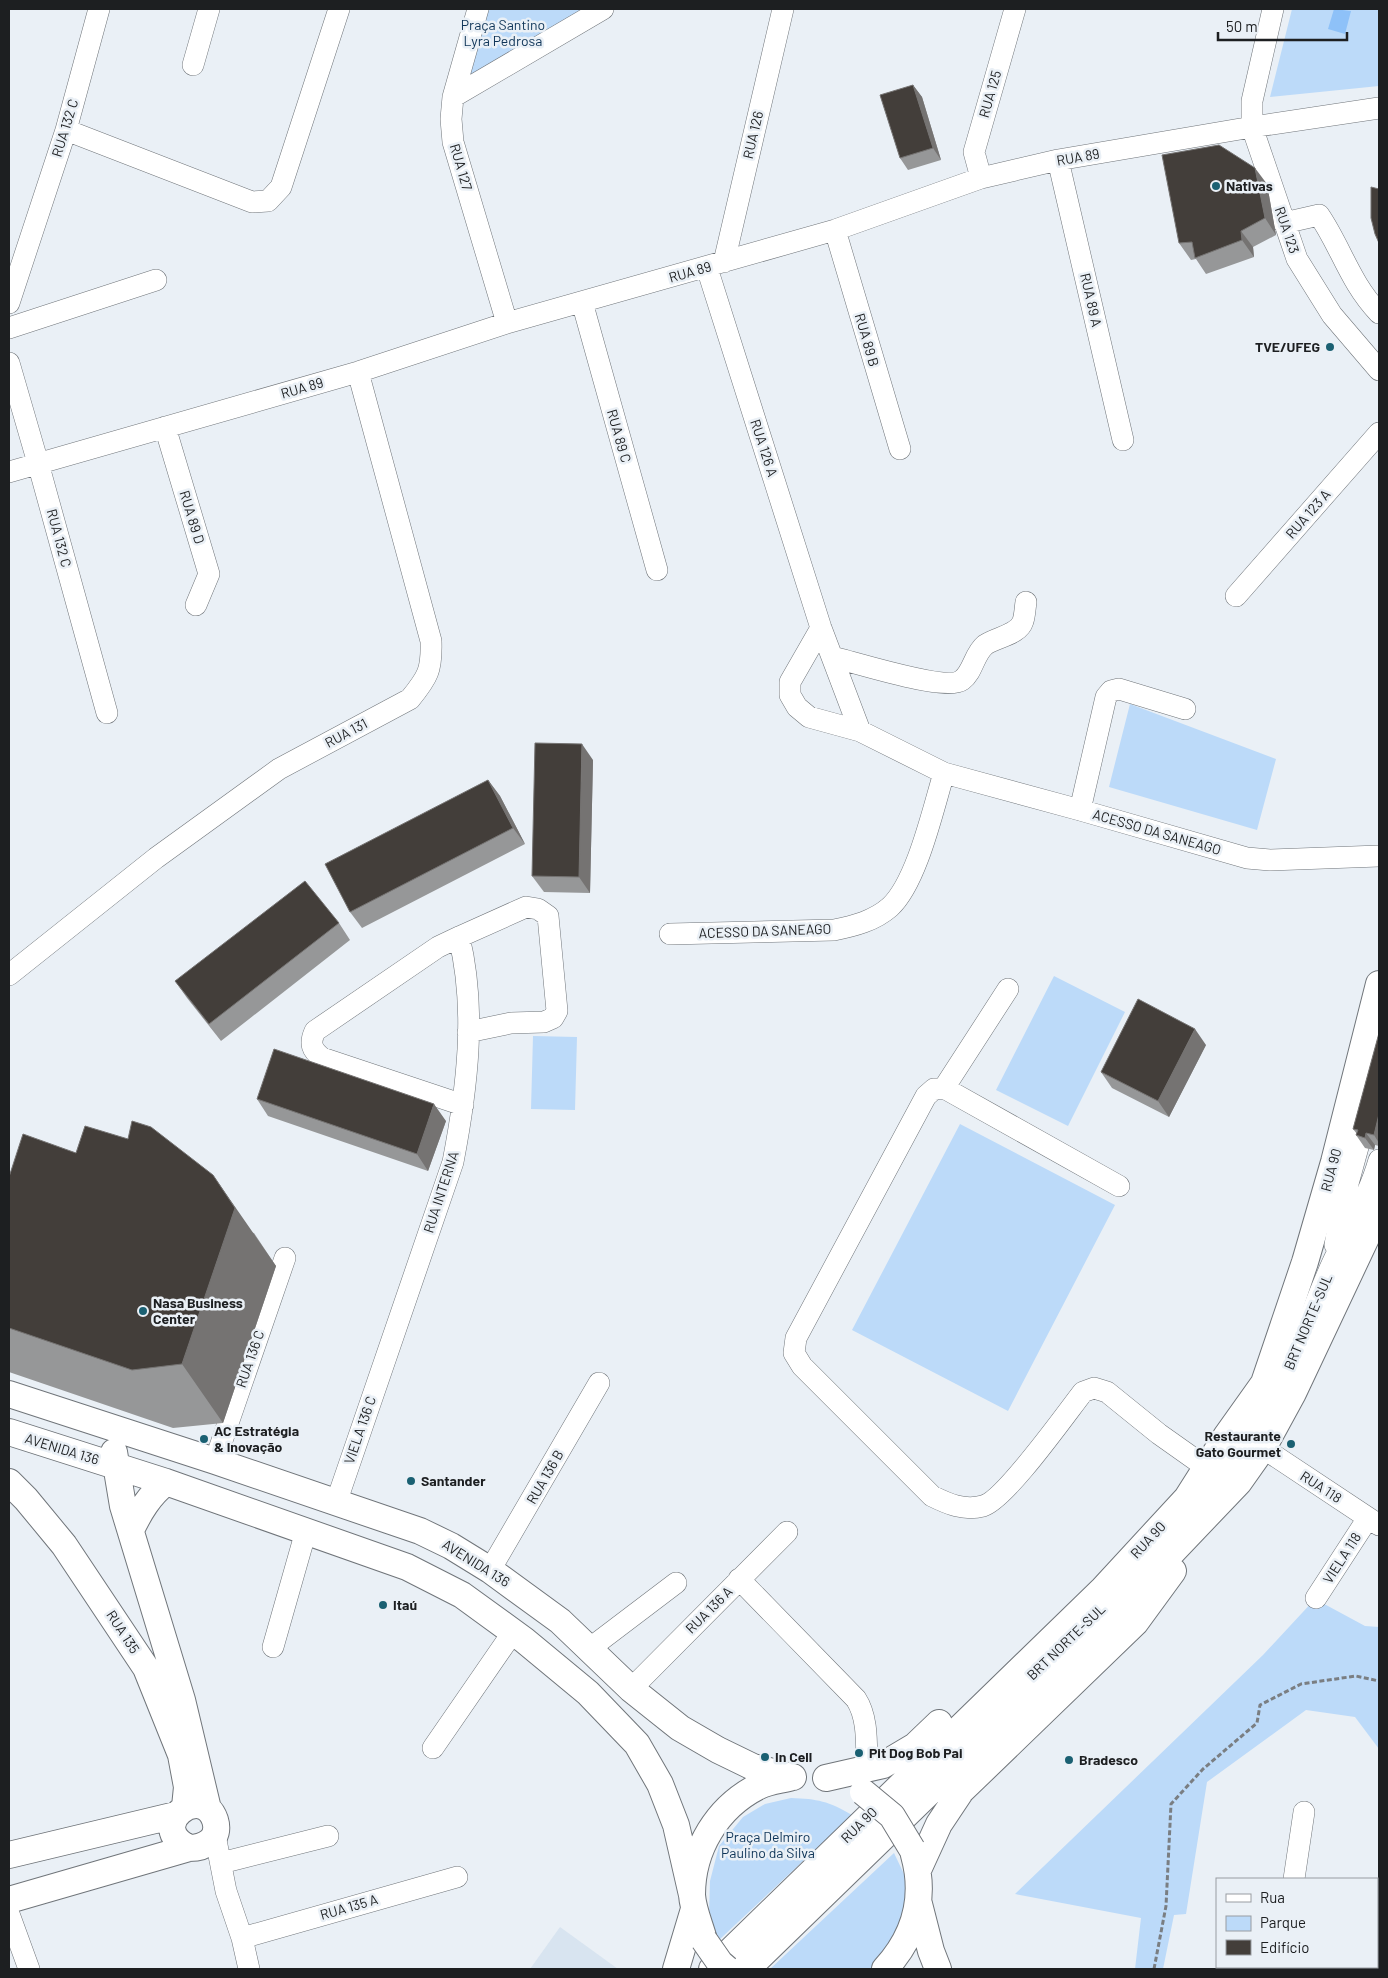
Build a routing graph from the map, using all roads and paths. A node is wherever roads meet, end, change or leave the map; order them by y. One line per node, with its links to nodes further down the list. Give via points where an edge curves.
1 (99, 9): 13 (street, RUA 132 C)
2 (210, 9): 9 (street)
3 (340, 9): 13 (street, via 281,187 268,200 252,202)
4 (478, 9): 10 (street, RUA 127)
5 (603, 9): 10 (street)
6 (783, 9): 18 (street, RUA 126)
7 (1015, 9): 15 (street, RUA 125, via 974,152)
8 (1273, 9): 12 (street, RUA 123, via 1252,101)
9 (193, 65)
10 (453, 97): 23 (street, RUA 127, via 453,142)
11 (1379, 108): 12 (street, RUA 89)
12 (1252, 126): 14 (street, RUA 89); 16 (street, RUA 123)
13 (66, 130): 21 (street, RUA 132 C)
14 (1058, 160): 15 (street, RUA 89); 30 (street, RUA 89 A)
15 (981, 178): 17 (street, RUA 89)
16 (1284, 223): 22 (street, via 1318,215 1349,272); 26 (street, RUA 123, via 1297,259 1332,315)
17 (835, 230): 18 (street, RUA 89); 31 (street, RUA 89 B)
18 (715, 265): 20 (street, RUA 89); 38 (street, RUA 126 A)
19 (156, 280): 24 (street)
20 (582, 302): 23 (street, RUA 89); 34 (street, RUA 89 C)
21 (9, 303)
22 (1379, 313)
23 (507, 323): 27 (street, RUA 89)
24 (9, 328)
25 (9, 363): 32 (street, RUA 132 C)
26 (1379, 370)
27 (358, 372): 28 (street, RUA 89); 48 (street, RUA 131, via 431,641 432,662 424,682 410,699 279,769 156,858)
28 (165, 427): 32 (street, RUA 89); 37 (street, RUA 89 D, via 209,574)
29 (1379, 433): 35 (street, RUA 123 A)
30 (1123, 440)
31 (900, 449)
32 (38, 463): 33 (street, RUA 89); 41 (street, RUA 132 C)
33 (9, 472)
34 (657, 570)
35 (1236, 596)
36 (1026, 602): 39 (street, via 1023,623 1015,631 984,646 964,679 955,684 925,681)
37 (196, 605)
38 (821, 628): 39 (street); 42 (street, ACESSO DA SANEAGO, via 790,682 790,694 809,717)
39 (832, 657): 42 (street)
40 (1185, 709): 44 (street, via 1119,689 1111,691 1106,697)
41 (107, 712)
42 (860, 731): 43 (street, ACESSO DA SANEAGO)
43 (944, 773): 44 (street, ACESSO DA SANEAGO); 46 (street, ACESSO DA SANEAGO, via 911,877 890,907 861,924 834,930)
44 (1080, 810): 45 (street, ACESSO DA SANEAGO, via 1248,858)
45 (1377, 858)
46 (670, 934)
47 (459, 937): 51 (street, RUA INTERNA, via 466,964); 51 (street, via 526,907 538,908 548,916 557,1012 553,1018); 54 (street, via 438,947 315,1032 311,1040 313,1051 322,1058)
48 (9, 975)
49 (1379, 984): 65 (main road, RUA 90, via 1334,1162 1299,1280 1264,1383)
50 (1008, 989): 53 (street)
51 (468, 1032): 54 (street, RUA INTERNA)
52 (1379, 1070): 59 (street, BRT NORTE-SUL, via 1340,1209)
53 (944, 1088): 56 (street); 68 (street, via 934,1089 926,1096 796,1338 794,1353 802,1366 932,1496 957,1508 984,1506 1006,1490 1083,1392 1094,1388 1106,1392)
54 (463, 1105): 60 (street, RUA INTERNA, via 453,1162)
55 (1379, 1160): 59 (street, BRT NORTE-SUL)
56 (1119, 1186)
57 (1379, 1201): 66 (main road, RUA 90, via 1367,1236 1293,1393)
58 (285, 1258): 67 (street, RUA 136 C)
59 (1332, 1263): 109 (street, BRT NORTE-SUL, via 1279,1389 1253,1435 1198,1505 1116,1593)
60 (385, 1358): 73 (street, VIELA 136 C)
61 (599, 1383): 78 (street, RUA 136 B)
62 (15, 1400): 63 (main road, AVENIDA 136)
63 (114, 1429): 67 (main road, AVENIDA 136); 69 (main road, AVENIDA 136)
64 (9, 1432): 69 (main road, AVENIDA 136)
65 (1227, 1435): 68 (main road); 108 (main road, RUA 90, via 1187,1498 1103,1589)
66 (1263, 1448): 72 (main road, RUA 90); 74 (street, RUA 118)
67 (215, 1461): 73 (main road, AVENIDA 136)
68 (1200, 1463): 89 (main road, via 1122,1548 915,1746)
69 (116, 1466): 71 (main road, AVENIDA 136); 75 (main road)
70 (9, 1482): 90 (main road, RUA 135, via 64,1545 146,1668 181,1755)
71 (166, 1482): 75 (main road, via 152,1493); 76 (main road, AVENIDA 136)
72 (1239, 1482): 95 (main road, via 1135,1623 961,1792); 110 (main road, RUA 90, via 1117,1610)
73 (336, 1503): 78 (main road, AVENIDA 136, via 420,1531)
74 (1374, 1521): 81 (street, VIELA 118)
75 (130, 1530): 90 (main road, via 182,1700)
76 (306, 1532): 82 (main road, AVENIDA 136, via 407,1567 462,1595); 83 (street)
77 (787, 1532): 79 (street, RUA 136 A)
78 (490, 1570): 84 (main road, AVENIDA 136, via 560,1621)
79 (739, 1579): 86 (street, RUA 136 A); 89 (street, via 856,1699 864,1719)
80 (676, 1583): 84 (street)
81 (1316, 1598)
82 (513, 1632): 87 (street); 101 (main road, AVENIDA 136, via 588,1694 638,1744 660,1784 676,1825)
83 (274, 1647)
84 (589, 1649): 86 (main road, AVENIDA 136)
85 (1379, 1680): 113 (path, via 1356,1676 1301,1684 1260,1705 1257,1722 1203,1769 1171,1804 1166,1906)
86 (631, 1688): 88 (main road, AVENIDA 136, via 680,1728 718,1750 753,1767)
87 (433, 1748)
88 (793, 1777): 89 (main road); 101 (main road, via 760,1786 731,1804 709,1830 696,1861)
89 (865, 1780): 95 (main road, bridge, via 892,1816)
90 (190, 1810): 93 (main road, via 216,1821); 93 (main road, via 173,1822 173,1831 182,1845); 94 (main road)
91 (1304, 1812): 98 (street)
92 (328, 1836): 96 (street)
93 (201, 1844): 96 (street); 99 (street); 100 (main road)
94 (9, 1855)
95 (915, 1860): 102 (main road)
96 (221, 1863): 99 (street)
97 (457, 1877): 104 (street, RUA 135 A)
98 (1294, 1878)
99 (226, 1891): 104 (street)
100 (9, 1900)
101 (693, 1902): 107 (main road); 109 (main road, bridge, via 704,1940)
102 (919, 1904): 111 (main road, via 907,1939); 112 (main road)
103 (9, 1914): 105 (street)
104 (242, 1938): 106 (street)
105 (29, 1969)
106 (249, 1969)
107 (676, 1969)
108 (712, 1969)
109 (728, 1969)
110 (747, 1969)
111 (885, 1969)
112 (938, 1969)
113 (1154, 1969)

